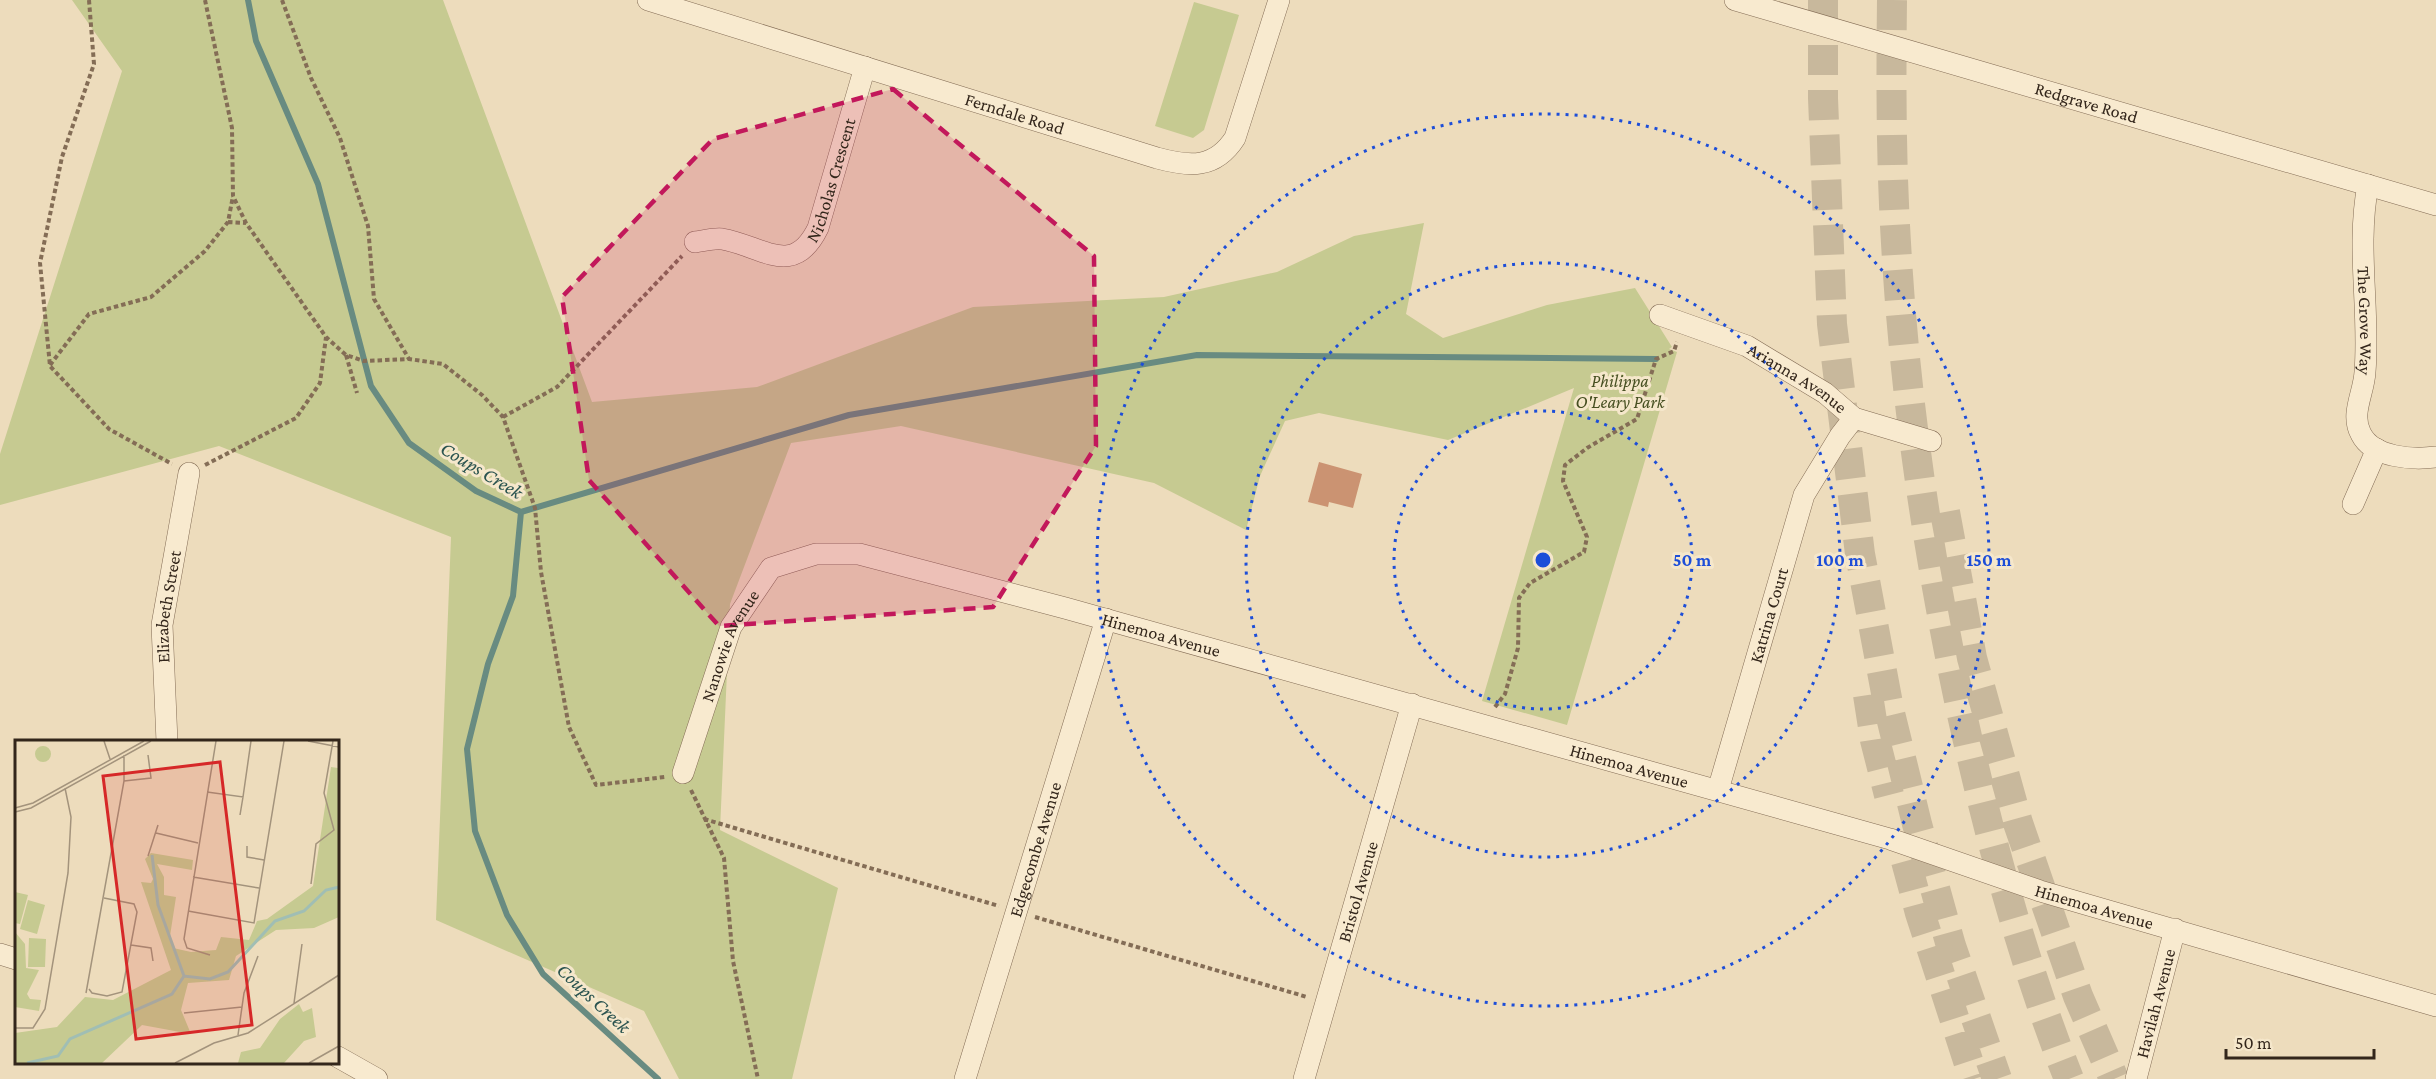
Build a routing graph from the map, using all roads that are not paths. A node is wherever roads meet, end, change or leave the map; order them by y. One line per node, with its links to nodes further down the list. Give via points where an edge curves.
1 (648, 0): 4 (street, Ferndale Road)
2 (1279, 0): 4 (street, Ferndale Road, via 1235,138 1226,153 1195,164 1176,164)
3 (1735, 0): 5 (street, Redgrave Road)
4 (866, 67): 7 (street, Nicholas Crescent, via 812,241 787,257 721,239)
5 (2368, 185): 6 (street, Redgrave Road); 11 (street, The Grove Way, via 2362,236 2365,373 2357,413 2362,436)
6 (2436, 205)
7 (695, 242)
8 (1660, 315): 9 (street, Arianna Avenue, via 1747,346 1825,393)
9 (1854, 418): 10 (street, Arianna Avenue); 20 (street, Katrina Court, via 1804,495)
10 (1931, 441)
11 (2377, 449): 12 (street, via 2396,455); 14 (street)
12 (2436, 457)
13 (189, 473): 18 (street, Elizabeth Street, via 162,624)
14 (2353, 504)
15 (816, 554): 16 (street, Hinemoa Avenue, via 859,554); 19 (street, Nanowie Avenue, via 771,568 730,627)
16 (1106, 619): 17 (street, Hinemoa Avenue); 27 (street, Edgecombe Avenue)
17 (1412, 704): 20 (street, Hinemoa Avenue); 28 (street, Bristol Avenue)
18 (167, 740)
19 (683, 773)
20 (1718, 790): 21 (street, Hinemoa Avenue, via 1890,839 2040,891)
21 (2175, 929): 24 (street, Hinemoa Avenue); 29 (street, Havilah Avenue)
22 (0, 954): 23 (street)
23 (15, 959)
24 (2436, 1006)
25 (339, 1058): 26 (street)
26 (377, 1079)
27 (965, 1079)
28 (1304, 1079)
29 (2136, 1079)

